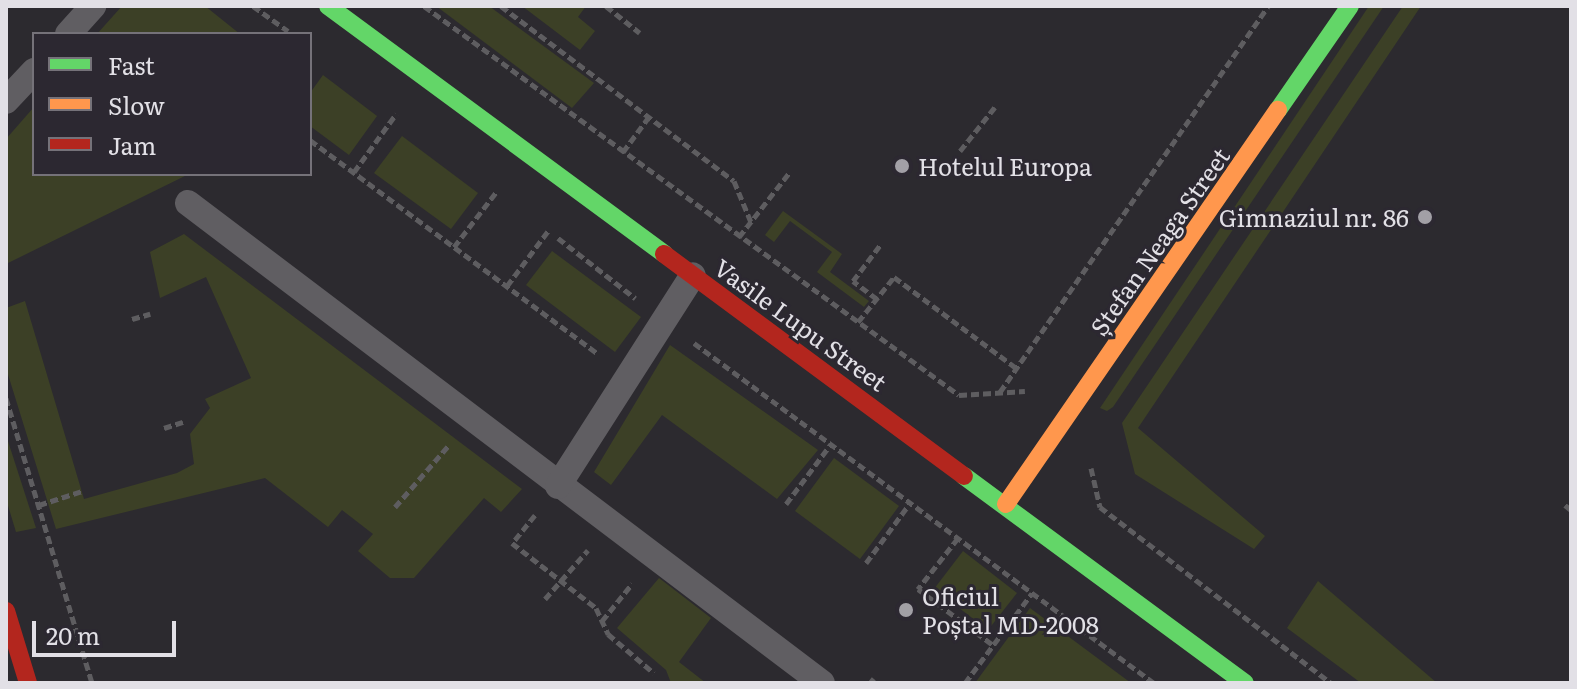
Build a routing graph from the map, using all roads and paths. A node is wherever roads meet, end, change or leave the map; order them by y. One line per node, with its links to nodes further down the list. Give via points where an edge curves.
1 (93, 6): 9 (lane)
2 (253, 6): 10 (path)
3 (328, 6): 34 (main road, Vasile Lupu Street)
4 (424, 6): 21 (path)
5 (501, 6): 17 (path)
6 (606, 6): 11 (path)
7 (1268, 6): 41 (path)
8 (1350, 6): 55 (main road, Ștefan Neaga Street)
9 (70, 32)
10 (289, 32)
11 (640, 33)
12 (32, 73): 13 (lane)
13 (6, 101)
14 (385, 104): 16 (path)
15 (995, 107): 20 (path)
16 (397, 113): 18 (path); 22 (path)
17 (649, 117): 21 (path); 28 (path, via 734,181)
18 (409, 123)
19 (312, 141): 22 (path)
20 (960, 151)
21 (623, 152): 31 (path)
22 (354, 172): 33 (path)
23 (789, 173): 28 (path)
24 (484, 182): 25 (path)
25 (497, 191): 26 (path); 33 (path)
26 (507, 199)
27 (188, 203): 46 (lane)
28 (751, 222): 31 (path)
29 (538, 223): 30 (path)
30 (548, 231): 35 (path); 39 (path)
31 (739, 237): 40 (path)
32 (881, 244): 36 (path, via 853,281)
33 (454, 247): 35 (path)
34 (693, 275): 39 (lane); 55 (main road, Vasile Lupu Street)
35 (507, 286): 42 (path)
36 (877, 299): 40 (path); 41 (path, via 894,277)
37 (150, 314): 38 (path)
38 (132, 319)
39 (663, 320): 42 (lane); 49 (path)
40 (858, 322): 44 (path, via 959,395)
41 (1016, 368): 44 (path)
42 (628, 376): 51 (lane)
43 (1025, 391): 44 (path)
44 (1000, 392)
45 (6, 398): 56 (path)
46 (471, 420): 51 (lane); 57 (path)
47 (183, 422): 48 (path)
48 (164, 428)
49 (831, 444): 53 (path); 54 (path)
50 (1093, 455): 74 (path, via 1089,476 1100,507)
51 (558, 486): 59 (lane); 61 (path, via 512,543)
52 (82, 491): 56 (path)
53 (910, 503): 58 (path); 60 (path)
54 (786, 504)
55 (1006, 504): 73 (main road, Vasile Lupu Street)
56 (39, 505): 69 (path)
57 (395, 507)
58 (958, 538): 62 (path); 66 (path, via 918,589)
59 (654, 558): 65 (path); 70 (lane)
60 (866, 563)
61 (563, 582): 63 (path); 65 (path, via 596,608)
62 (1032, 593): 66 (path); 72 (path)
63 (545, 599)
64 (6, 611): 68 (main road)
65 (602, 621): 67 (path, via 608,634)
66 (993, 645): 71 (path)
67 (654, 673)
68 (28, 683)
69 (92, 683)
70 (822, 683)
71 (965, 683)
72 (1154, 683)
73 (1245, 683)
74 (1331, 683)

